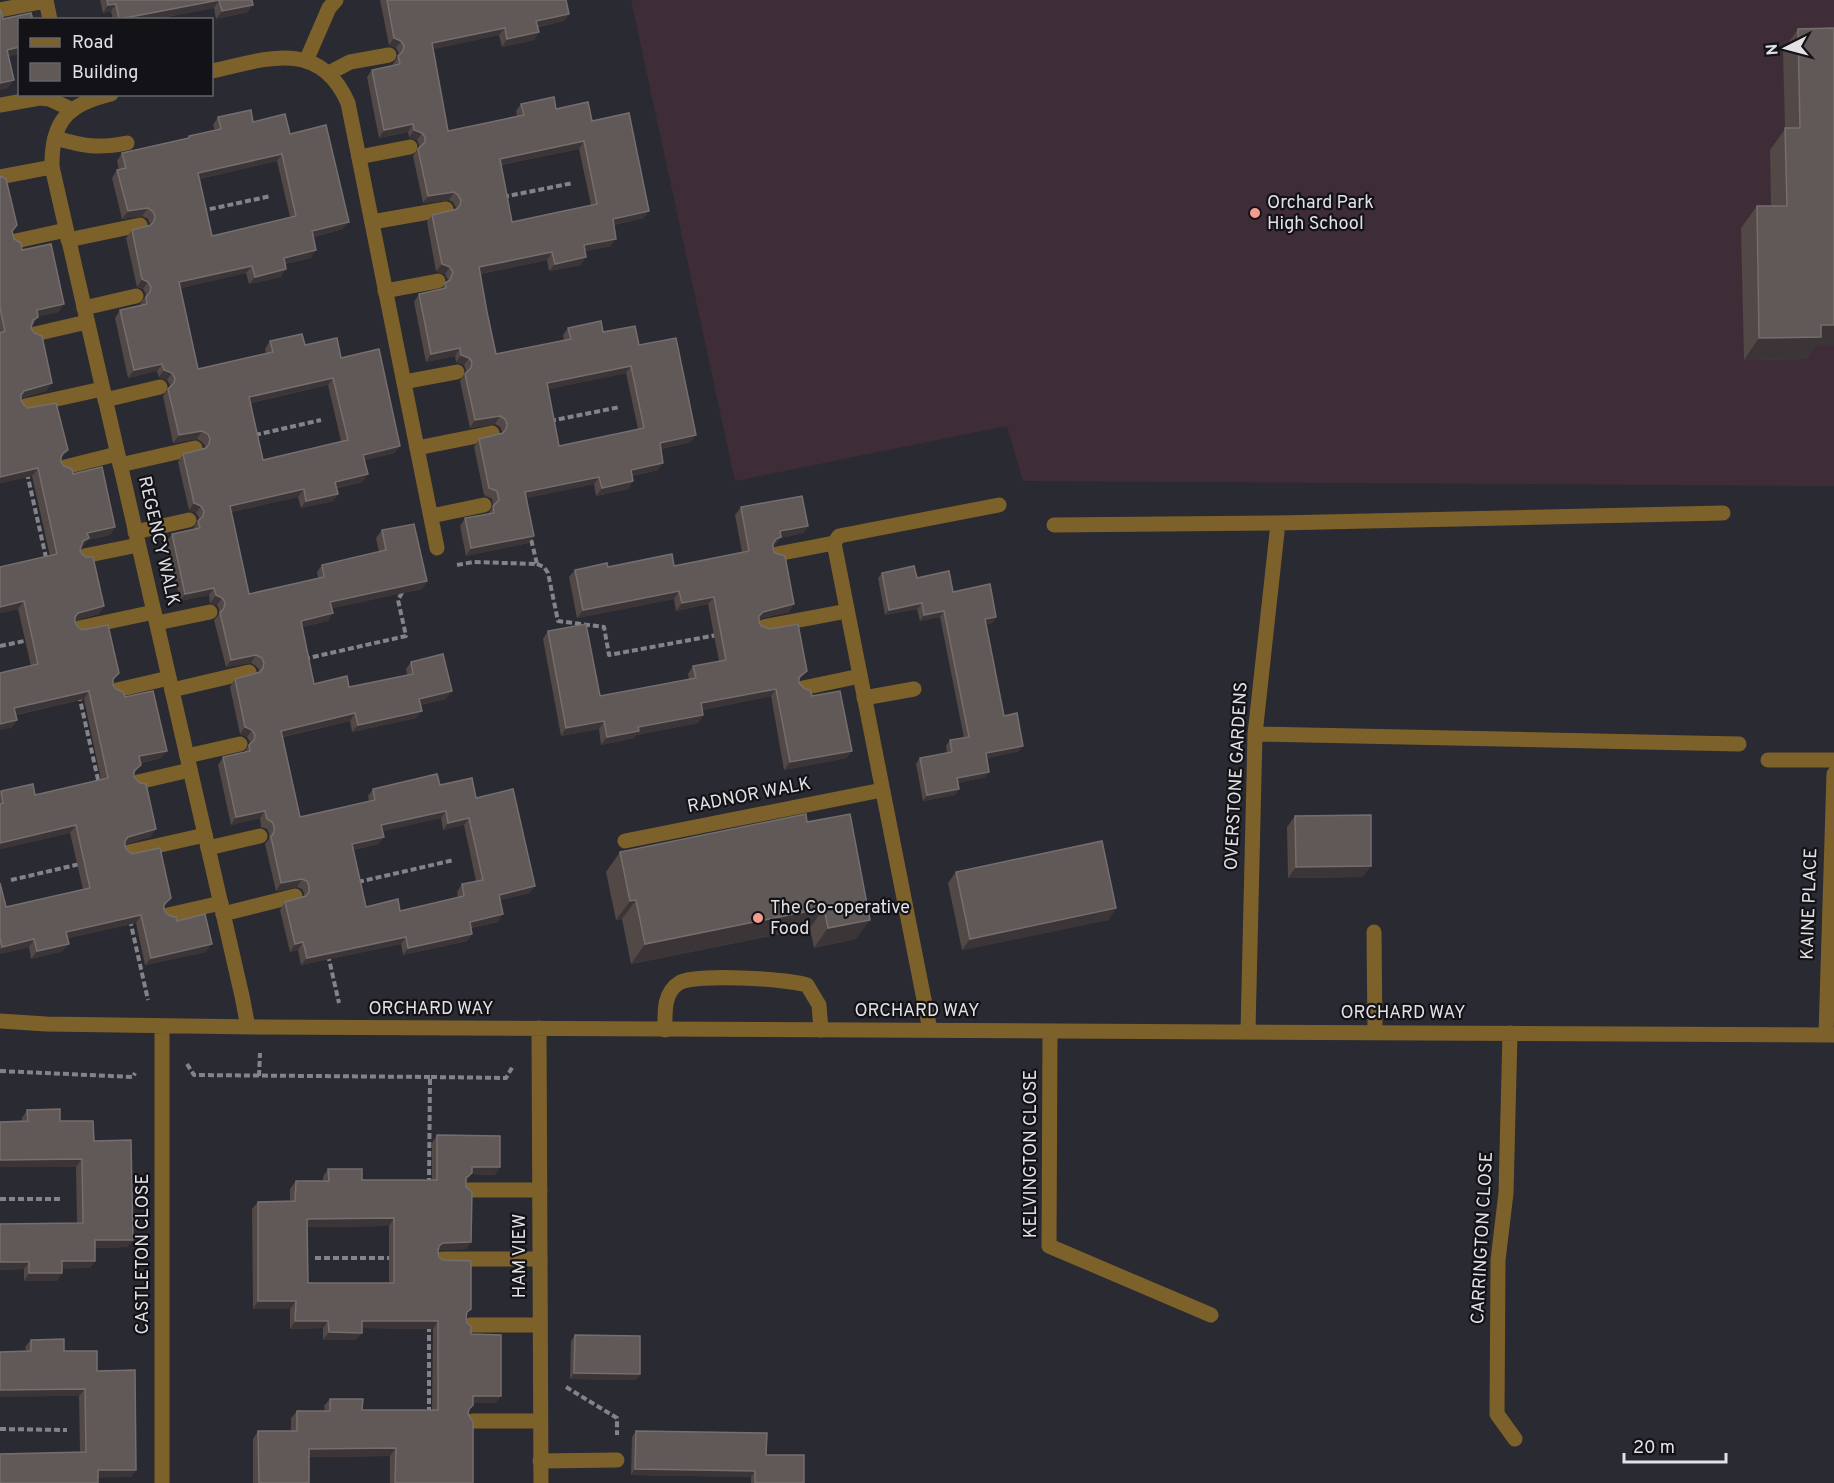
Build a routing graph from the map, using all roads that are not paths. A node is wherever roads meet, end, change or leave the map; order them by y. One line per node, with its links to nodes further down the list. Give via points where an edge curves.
1 (46, 0): 3 (street); 4 (street)
2 (336, 0): 6 (street)
3 (0, 10)
4 (50, 18)
5 (389, 55): 8 (street, via 350,62)
6 (306, 62): 7 (street, via 282,58); 8 (street)
7 (213, 71)
8 (329, 73): 15 (street, via 348,104)
9 (103, 96): 10 (street)
10 (75, 103): 11 (street, via 40,98); 12 (street, REGENCY WALK)
11 (0, 105)
12 (55, 138): 13 (street, via 95,148); 16 (street, REGENCY WALK)
13 (127, 143)
14 (410, 147): 15 (street)
15 (359, 157): 19 (street)
16 (52, 167): 17 (street); 21 (street, REGENCY WALK)
17 (0, 177)
18 (446, 209): 19 (street)
19 (372, 222): 24 (street)
20 (140, 225): 21 (street)
21 (67, 235): 22 (street); 26 (street, REGENCY WALK)
22 (16, 241)
23 (438, 281): 24 (street)
24 (385, 291): 29 (street)
25 (136, 296): 26 (street)
26 (86, 315): 27 (street); 31 (street, REGENCY WALK)
27 (35, 334)
28 (457, 372): 29 (street)
29 (404, 382): 35 (street)
30 (160, 387): 31 (street)
31 (104, 394): 32 (street); 36 (street, REGENCY WALK)
32 (25, 406)
33 (492, 433): 35 (street)
34 (195, 448): 36 (street)
35 (417, 448): 41 (street)
36 (118, 459): 37 (street); 45 (street, REGENCY WALK)
37 (65, 467)
38 (999, 505): 46 (street)
39 (484, 506): 41 (street)
40 (1723, 513): 43 (street)
41 (431, 516): 47 (street)
42 (189, 520): 45 (street)
43 (1278, 523): 44 (street); 62 (street, OVERSTONE GARDENS)
44 (1054, 525)
45 (136, 538): 49 (street); 52 (street, REGENCY WALK)
46 (836, 540): 48 (street); 50 (street)
47 (437, 548)
48 (777, 554)
49 (84, 556)
50 (847, 610): 53 (street); 56 (street)
51 (210, 612): 52 (street)
52 (155, 618): 54 (street); 57 (street, REGENCY WALK)
53 (763, 627)
54 (80, 628)
55 (249, 672): 57 (street)
56 (860, 676): 58 (street); 61 (street)
57 (170, 684): 60 (street); 67 (street, REGENCY WALK)
58 (803, 688)
59 (914, 689): 61 (street)
60 (117, 690)
61 (864, 698): 70 (street)
62 (1255, 734): 64 (street); 87 (street, OVERSTONE GARDENS)
63 (240, 744): 67 (street)
64 (1738, 744)
65 (1768, 760): 66 (street)
66 (1834, 760)
67 (189, 763): 69 (street); 73 (street, REGENCY WALK)
68 (1834, 774): 90 (street, KAINE PLACE)
69 (138, 782)
70 (882, 790): 72 (street, RADNOR WALK); 85 (street)
71 (261, 836): 73 (street)
72 (625, 841)
73 (206, 842): 74 (street); 76 (street, REGENCY WALK)
74 (129, 852)
75 (295, 896): 76 (street)
76 (222, 909): 77 (street); 81 (street, REGENCY WALK)
77 (168, 915)
78 (1374, 932): 88 (street)
79 (0, 1021): 80 (street, ORCHARD WAY)
80 (162, 1026): 81 (street, ORCHARD WAY); 103 (street, CASTLETON CLOSE)
81 (248, 1027): 82 (street, ORCHARD WAY)
82 (539, 1028): 83 (street, ORCHARD WAY); 92 (street, HAM VIEW)
83 (666, 1030): 84 (street, ORCHARD WAY); 84 (street, via 669,993 678,983 691,978 767,978 807,985 819,1005)
84 (821, 1030): 85 (street, ORCHARD WAY)
85 (930, 1030): 86 (street, ORCHARD WAY)
86 (1050, 1032): 87 (street, ORCHARD WAY); 95 (street, KELVINGTON CLOSE, via 1049,1246)
87 (1248, 1032): 88 (street, ORCHARD WAY)
88 (1375, 1032): 89 (street, ORCHARD WAY)
89 (1510, 1033): 90 (street, ORCHARD WAY); 100 (street, CARRINGTON CLOSE, via 1506,1193 1498,1260 1497,1414)
90 (1830, 1035)
91 (470, 1190): 92 (street)
92 (540, 1190): 94 (street, HAM VIEW)
93 (442, 1259): 94 (street)
94 (540, 1259): 96 (street, HAM VIEW)
95 (1211, 1315)
96 (540, 1324): 97 (street); 99 (street, HAM VIEW)
97 (470, 1325)
98 (471, 1421): 99 (street)
99 (540, 1421): 102 (street, HAM VIEW)
100 (1515, 1439)
101 (617, 1460): 102 (street)
102 (540, 1461): 104 (street, HAM VIEW)
103 (162, 1483)
104 (541, 1483)

